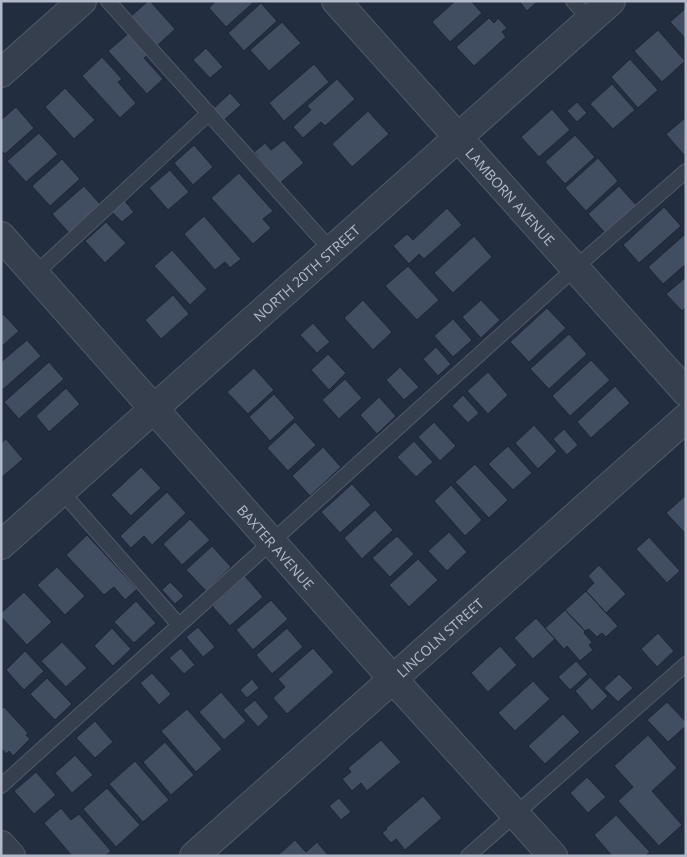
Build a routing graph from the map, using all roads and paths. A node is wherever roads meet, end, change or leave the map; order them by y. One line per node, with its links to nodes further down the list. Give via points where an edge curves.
1 (82, 1): 6 (street)
2 (108, 1): 7 (lane)
3 (336, 1): 8 (street, LAMBORN AVENUE)
4 (611, 1): 5 (street, NORTH 20TH STREET)
5 (581, 11): 8 (street, NORTH 20TH STREET)
6 (1, 73)
7 (209, 113): 11 (lane); 13 (lane)
8 (458, 137): 11 (street, NORTH 20TH STREET); 12 (street, LAMBORN AVENUE)
9 (686, 171): 12 (lane)
10 (1, 236): 13 (street, BAXTER AVENUE)
11 (332, 251): 15 (street, NORTH 20TH STREET)
12 (575, 268): 14 (street, LAMBORN AVENUE); 18 (lane)
13 (35, 274): 15 (street, BAXTER AVENUE)
14 (686, 392)
15 (155, 410): 17 (street, NORTH 20TH STREET); 18 (street, BAXTER AVENUE)
16 (686, 418): 22 (street, LINCOLN STREET)
17 (62, 492): 19 (street, NORTH 20TH STREET); 20 (lane)
18 (271, 541): 20 (lane); 22 (street, BAXTER AVENUE)
19 (1, 545)
20 (179, 624): 23 (lane)
21 (686, 664): 24 (lane)
22 (393, 679): 24 (street, BAXTER AVENUE); 27 (street, LINCOLN STREET)
23 (1, 786)
24 (515, 814): 28 (lane); 29 (street, BAXTER AVENUE)
25 (1, 845): 26 (street)
26 (11, 856)
27 (194, 856)
28 (468, 856)
29 (553, 856)

